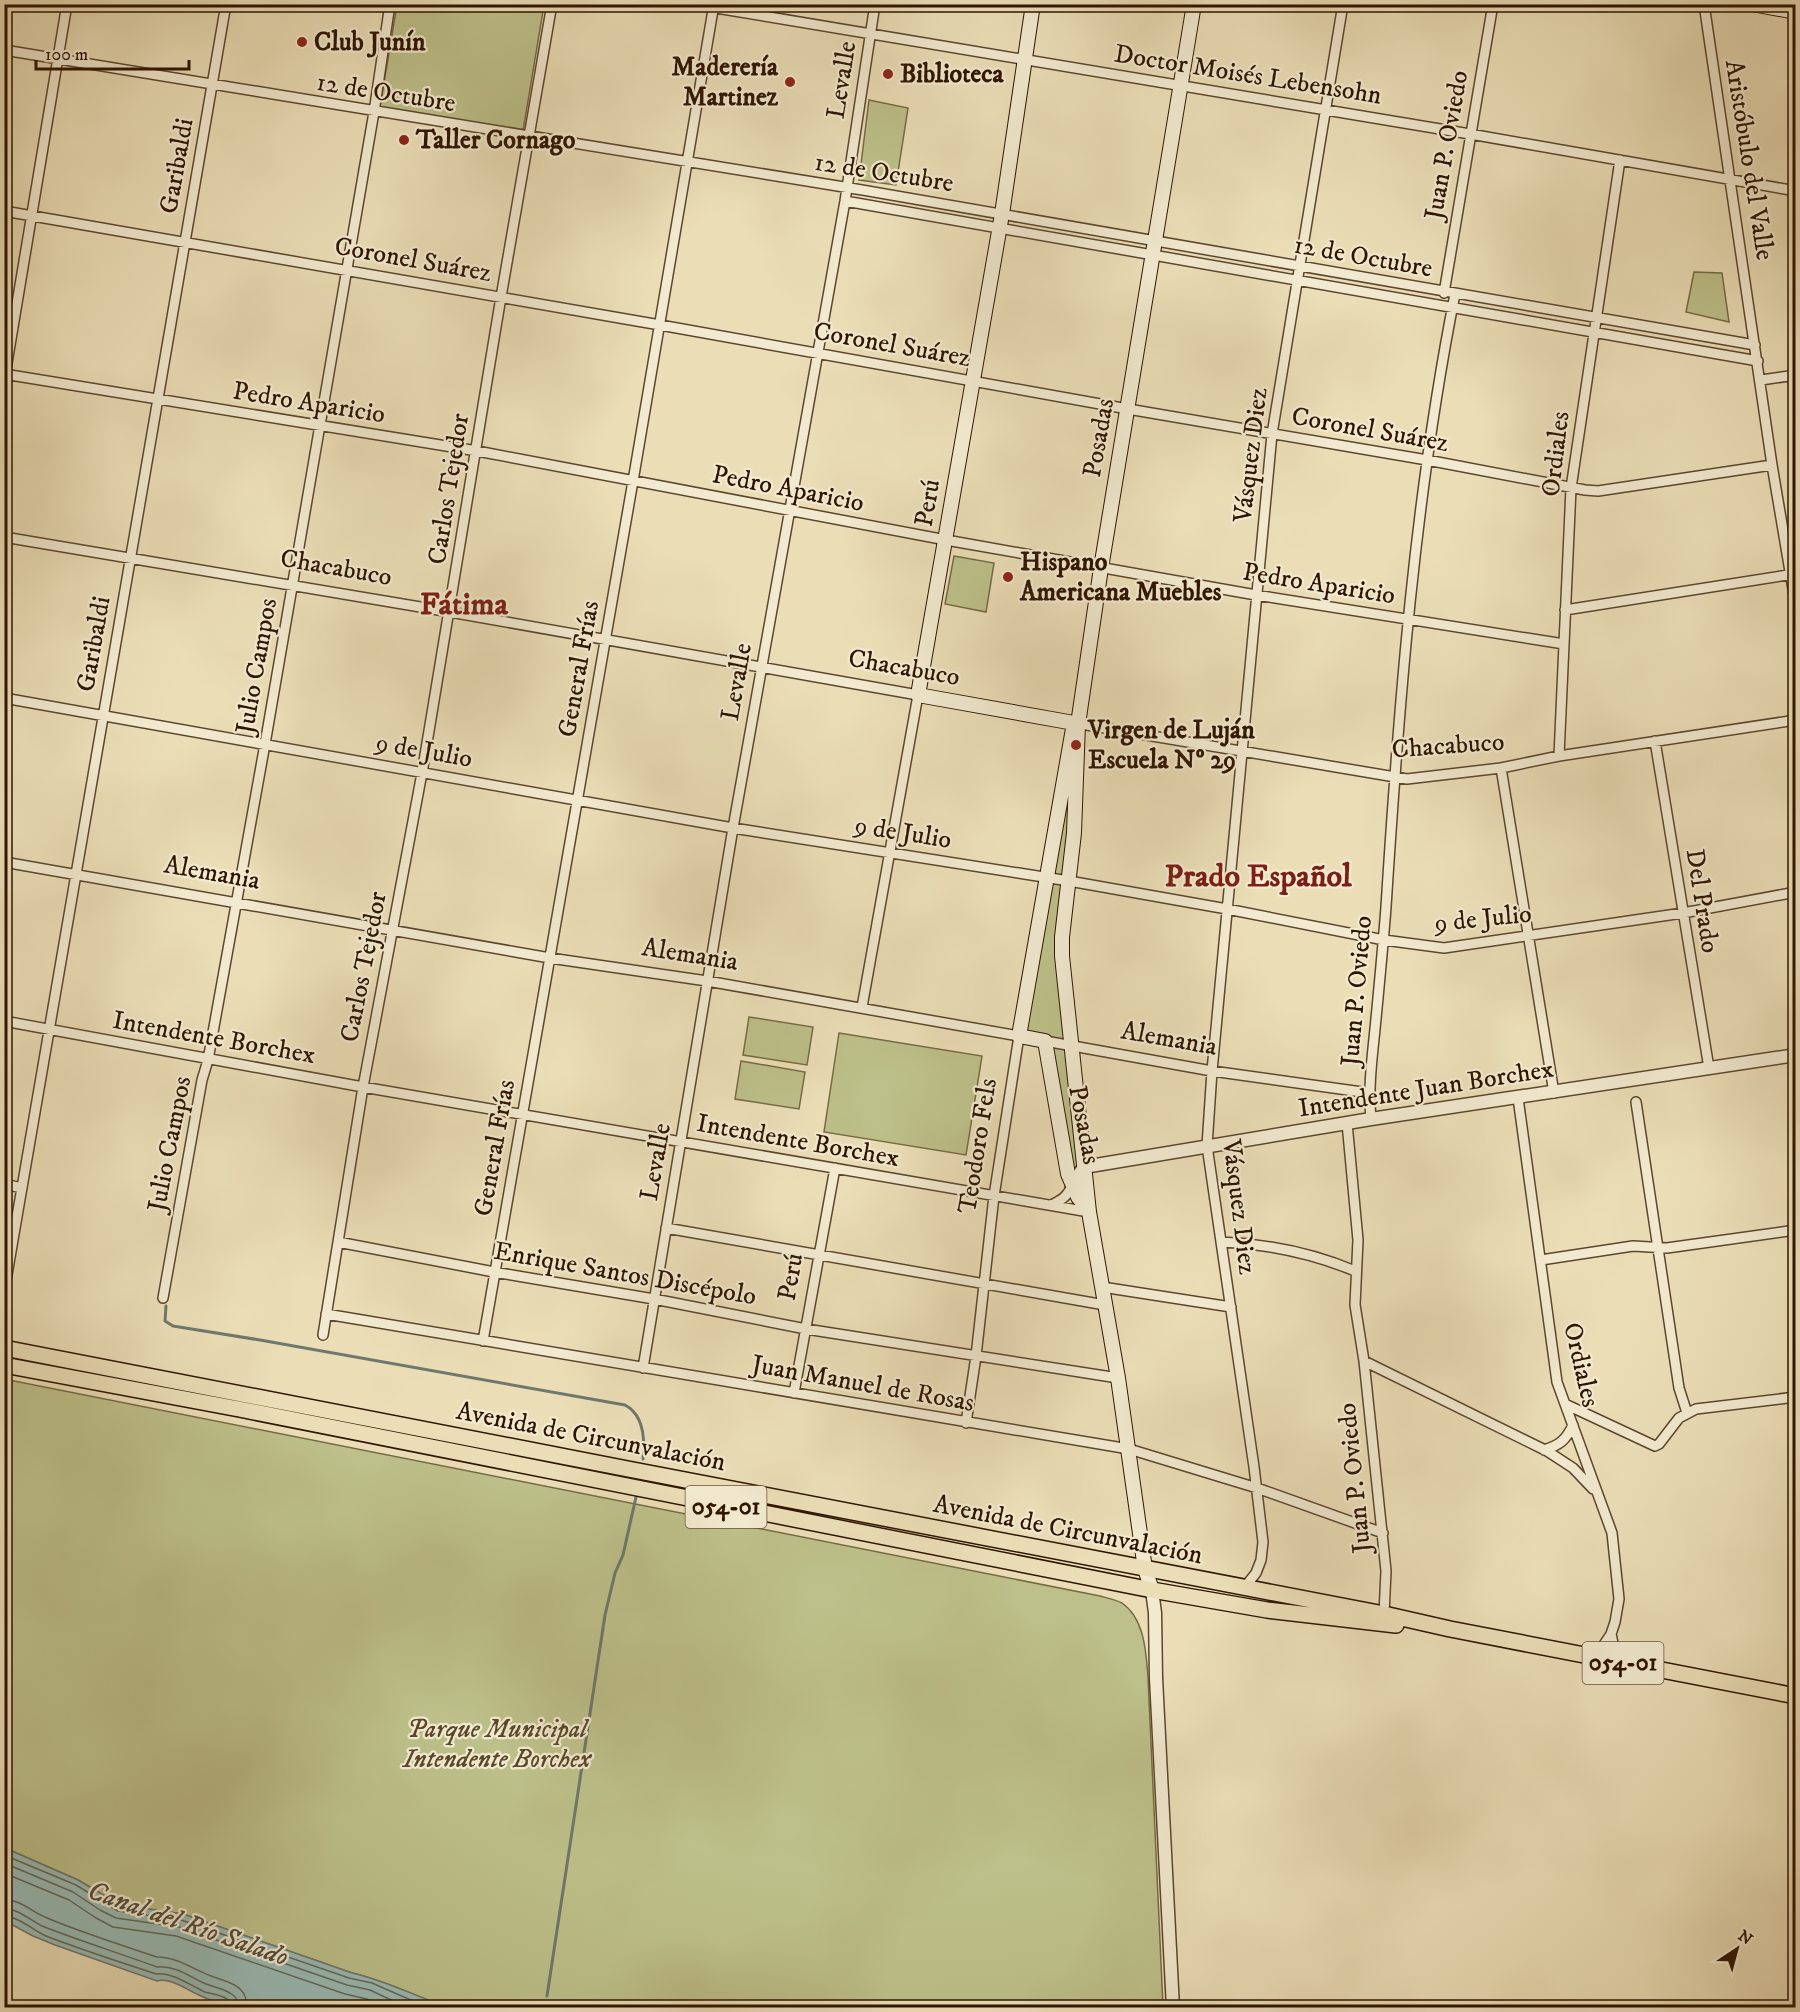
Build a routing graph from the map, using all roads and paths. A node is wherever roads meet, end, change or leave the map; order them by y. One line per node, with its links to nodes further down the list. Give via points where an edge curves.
1 (67, 4): 17 (street)
2 (226, 4): 19 (street, Garibaldi)
3 (390, 4): 22 (street, Julio Campos)
4 (552, 4): 24 (street, Carlos Tejedor)
5 (692, 4): 13 (street, Doctor Moisés Lebensohn)
6 (875, 4): 15 (street, Levalle)
7 (1033, 4): 18 (main road, Perú)
8 (1194, 4): 20 (main road, Posadas)
9 (1344, 4): 21 (street, Vásquez Diez)
10 (1493, 4): 23 (street, Juan P. Oviedo)
11 (1704, 4): 27 (street, Aristóbulo del Valle)
12 (1752, 4): 14 (main road)
13 (714, 6): 15 (street, Doctor Moisés Lebensohn); 26 (street, General Frías)
14 (1796, 12)
15 (870, 34): 18 (street, Doctor Moisés Lebensohn); 28 (street, Levalle)
16 (4, 50): 17 (street, 12 de Octubre)
17 (59, 59): 19 (street, 12 de Octubre); 33 (street)
18 (1025, 60): 20 (street, Doctor Moisés Lebensohn); 32 (main road, Perú)
19 (212, 85): 22 (street, 12 de Octubre); 36 (street, Garibaldi)
20 (1181, 86): 21 (street, Doctor Moisés Lebensohn); 35 (main road, Posadas)
21 (1326, 110): 23 (street, Doctor Moisés Lebensohn); 38 (street, Vásquez Diez)
22 (374, 112): 24 (street, 12 de Octubre); 39 (street, Julio Campos)
23 (1470, 134): 25 (street, Doctor Moisés Lebensohn); 41 (street, Juan P. Oviedo)
24 (529, 137): 26 (street, 12 de Octubre); 43 (street, Carlos Tejedor)
25 (1620, 160): 27 (street, Doctor Moisés Lebensohn); 45 (street, Ordiales)
26 (687, 162): 28 (street, 12 de Octubre); 46 (street, General Frías)
27 (1731, 180): 29 (street, Doctor Moisés Lebensohn); 48 (street, Aristóbulo del Valle)
28 (847, 188): 30 (street, Levalle); 32 (street, 12 de Octubre)
29 (1796, 191)
30 (845, 201): 34 (street, 12 de Octubre); 49 (street, Levalle)
31 (4, 211): 33 (street, Coronel Suárez)
32 (1002, 214): 34 (main road, Perú); 35 (street, 12 de Octubre)
33 (33, 216): 36 (street, Coronel Suárez); 52 (street)
34 (999, 229): 37 (street, 12 de Octubre); 54 (main road, Perú)
35 (1156, 241): 37 (main road, Posadas); 38 (street, 12 de Octubre)
36 (185, 242): 39 (street, Coronel Suárez); 55 (street, Garibaldi)
37 (1154, 256): 40 (street, 12 de Octubre); 56 (main road, Posadas)
38 (1300, 267): 40 (street, Vásquez Diez); 41 (street, 12 de Octubre)
39 (346, 270): 43 (street, Coronel Suárez); 57 (street, Julio Campos)
40 (1297, 281): 44 (street, 12 de Octubre); 58 (street, Vásquez Diez)
41 (1444, 293): 42 (street, 12 de Octubre)
42 (1455, 294): 44 (street, Juan P. Oviedo); 45 (street, 12 de Octubre)
43 (501, 297): 46 (street, Coronel Suárez); 59 (street, Carlos Tejedor)
44 (1452, 308): 47 (street, 12 de Octubre); 60 (street, Juan P. Oviedo)
45 (1596, 318): 47 (street, Ordiales); 48 (street, 12 de Octubre)
46 (660, 325): 49 (street, Coronel Suárez); 62 (street, General Frías)
47 (1594, 333): 50 (street, 12 de Octubre); 63 (street, Ordiales)
48 (1755, 345): 50 (street, Aristóbulo del Valle)
49 (819, 353): 54 (street, Coronel Suárez); 64 (street, Levalle)
50 (1758, 361): 53 (street, Aristóbulo del Valle)
51 (1796, 375): 53 (street)
52 (5, 376): 55 (street, Pedro Aparicio)
53 (1761, 380): 61 (street, Aristóbulo del Valle)
54 (973, 381): 56 (street, Coronel Suárez); 66 (main road, Perú)
55 (158, 399): 57 (street, Pedro Aparicio); 67 (street, Garibaldi)
56 (1128, 409): 58 (street, Coronel Suárez); 68 (main road, Posadas)
57 (320, 426): 59 (street, Pedro Aparicio); 70 (street, Julio Campos)
58 (1272, 434): 60 (street, Coronel Suárez); 71 (street, Vásquez Diez)
59 (477, 451): 62 (street, Pedro Aparicio); 74 (street, Carlos Tejedor)
60 (1427, 460): 63 (street, Coronel Suárez); 75 (street, Juan P. Oviedo)
61 (1772, 465): 63 (street, Coronel Suárez, via 1598,491); 69 (street, Aristóbulo del Valle)
62 (633, 481): 64 (street, Pedro Aparicio); 76 (street, General Frías)
63 (1571, 488): 73 (street, Ordiales)
64 (790, 511): 66 (street, Pedro Aparicio); 78 (street, Levalle)
65 (4, 537): 67 (street, Chacabuco)
66 (946, 540): 68 (street, Pedro Aparicio); 79 (main road, Perú)
67 (130, 558): 70 (street, Chacabuco); 81 (street, Garibaldi)
68 (1101, 568): 71 (street, Pedro Aparicio); 83 (main road, Posadas)
69 (1793, 574): 72 (street, Aristóbulo del Valle); 73 (street)
70 (292, 585): 74 (street, Chacabuco); 85 (street, Julio Campos)
71 (1256, 595): 75 (street, Pedro Aparicio); 86 (street, Vásquez Diez)
72 (1796, 607)
73 (1565, 610): 77 (street, Ordiales)
74 (450, 612): 76 (street, Chacabuco); 89 (street, Carlos Tejedor)
75 (1409, 620): 77 (street, Pedro Aparicio); 90 (street, Juan P. Oviedo)
76 (605, 640): 78 (street, Chacabuco); 91 (street, General Frías)
77 (1564, 644): 87 (street, Ordiales)
78 (761, 668): 79 (street, Chacabuco); 92 (street, Levalle)
79 (918, 695): 83 (main road, Chacabuco); 93 (street, Perú)
80 (4, 698): 81 (street, 9 de Julio)
81 (103, 715): 85 (street, 9 de Julio); 95 (street, Garibaldi)
82 (1796, 720): 84 (street, Chacabuco)
83 (1076, 724): 86 (street, Chacabuco); 96 (main road, Posadas); 97 (main road, Posadas)
84 (1655, 741): 87 (street, Chacabuco); 101 (street, Del Prado)
85 (265, 744): 89 (street, 9 de Julio); 99 (street, Julio Campos)
86 (1241, 751): 90 (street, Chacabuco); 100 (street, Vásquez Diez)
87 (1558, 756): 88 (street, Chacabuco)
88 (1501, 768): 90 (street, Chacabuco); 103 (street)
89 (422, 773): 91 (street, 9 de Julio); 102 (street, Carlos Tejedor)
90 (1394, 778): 104 (street, Juan P. Oviedo)
91 (577, 799): 92 (street, 9 de Julio); 105 (street, General Frías)
92 (733, 828): 93 (street, 9 de Julio); 106 (street, Levalle)
93 (891, 852): 96 (street, 9 de Julio); 107 (street, Perú)
94 (4, 862): 95 (street, Alemania)
95 (76, 874): 99 (street, Alemania); 109 (street, Garibaldi)
96 (1048, 878): 97 (street, 9 de Julio); 110 (main road, Teodoro Fels)
97 (1069, 881): 100 (street, 9 de Julio); 112 (main road, Posadas, via 1062,956)
98 (1796, 892): 101 (street, 9 de Julio)
99 (237, 902): 102 (street, Alemania); 114 (street, Julio Campos)
100 (1227, 909): 104 (street, 9 de Julio); 116 (street, Vásquez Diez)
101 (1683, 912): 103 (street, 9 de Julio); 115 (street, Del Prado)
102 (392, 930): 105 (street, Alemania); 117 (street, Carlos Tejedor)
103 (1530, 936): 104 (street, 9 de Julio, via 1444,948); 119 (street)
104 (1384, 940): 118 (street, Juan P. Oviedo)
105 (550, 958): 106 (street, Alemania); 122 (street, General Frías)
106 (706, 981): 107 (street, Alemania); 125 (street, Levalle)
107 (862, 1008): 110 (street, Alemania)
108 (4, 1021): 109 (street, Intendente Borchex)
109 (49, 1029): 114 (street, Intendente Borchex); 131 (street, Garibaldi)
110 (1019, 1036): 111 (main road, Alemania); 132 (street, Teodoro Fels)
111 (1045, 1041): 112 (street, Alemania); 130 (main road, Posadas)
112 (1071, 1046): 116 (street, Alemania); 127 (main road, Posadas)
113 (1796, 1055): 115 (street, Intendente Juan Borchex)
114 (208, 1060): 117 (street, Intendente Borchex); 148 (street, Julio Campos)
115 (1708, 1068): 119 (street, Intendente Juan Borchex)
116 (1212, 1071): 118 (street, Alemania); 126 (street, Vásquez Diez)
117 (363, 1087): 122 (street, Intendente Borchex); 137 (street, Carlos Tejedor)
118 (1369, 1093): 123 (street, Juan P. Oviedo)
119 (1554, 1093): 120 (street, Intendente Juan Borchex)
120 (1518, 1098): 123 (street, Intendente Juan Borchex); 141 (street, Ordiales)
121 (1636, 1102): 139 (street)
122 (522, 1114): 125 (street, Intendente Borchex); 143 (street, General Frías)
123 (1371, 1119): 124 (street, Intendente Juan Borchex)
124 (1347, 1123): 126 (street, Intendente Juan Borchex); 142 (street, Juan P. Oviedo, via 1357,1218)
125 (681, 1142): 128 (street, Intendente Borchex); 135 (street, Levalle)
126 (1207, 1146): 127 (street, Intendente Juan Borchex); 138 (street, Vásquez Diez)
127 (1084, 1167): 130 (street); 134 (main road, Posadas)
128 (835, 1168): 132 (street, Intendente Borchex); 140 (street, Perú)
129 (4, 1184): 131 (street)
130 (1072, 1185): 133 (street, via 1063,1199); 134 (main road, Posadas)
131 (22, 1188): 144 (street, Garibaldi)
132 (994, 1196): 133 (street, Intendente Borchex); 145 (street, Teodoro Fels)
133 (1050, 1205): 134 (street, Intendente Borchex)
134 (1089, 1212): 146 (main road, Posadas)
135 (666, 1228): 140 (street); 149 (street, Levalle)
136 (1796, 1230): 139 (street)
137 (338, 1242): 143 (street, Enrique Santos Discépolo); 152 (street, Carlos Tejedor)
138 (1221, 1242): 142 (street, via 1286,1248); 151 (street, Vásquez Diez)
139 (1658, 1248): 141 (street, via 1633,1246); 165 (street, via 1681,1401)
140 (819, 1256): 145 (street); 153 (street, Perú)
141 (1541, 1260): 164 (street, Ordiales, via 1555,1371)
142 (1355, 1271): 158 (street, Juan P. Oviedo, via 1355,1305)
143 (495, 1272): 149 (street, Enrique Santos Discépolo); 155 (street, General Frías)
144 (6, 1274): 147 (street, Garibaldi)
145 (983, 1284): 150 (street); 157 (street, Teodoro Fels)
146 (1102, 1287): 150 (main road, Posadas); 151 (street)
147 (4, 1292)
148 (163, 1298)
149 (654, 1299): 153 (street, Enrique Santos Discépolo); 160 (street, Levalle)
150 (1106, 1305): 161 (main road, Posadas)
151 (1231, 1307): 170 (street, Vásquez Diez)
152 (326, 1314): 154 (street, Carlos Tejedor); 155 (street, Juan Manuel de Rosas)
153 (806, 1329): 157 (street, Enrique Santos Discépolo); 162 (street, Perú)
154 (323, 1335)
155 (483, 1341): 160 (street, Juan Manuel de Rosas)
156 (4, 1348): 173 (highway, Avenida de Circunvalación / 054-01)
157 (976, 1356): 161 (street, Enrique Santos Discépolo); 166 (street, Teodoro Fels)
158 (1364, 1361): 169 (street); 172 (street, Juan P. Oviedo)
159 (4, 1365): 175 (highway, Avenida de Circunvalación / 054-01)
160 (644, 1368): 162 (street, Juan Manuel de Rosas)
161 (1118, 1378): 168 (main road, Posadas)
162 (794, 1394): 166 (street, Juan Manuel de Rosas)
163 (1796, 1396): 165 (street)
164 (1565, 1404): 165 (street, via 1655,1446); 167 (street, Ordiales)
165 (1687, 1413)
166 (966, 1423): 168 (street, Juan Manuel de Rosas)
167 (1573, 1425): 169 (street, via 1563,1442); 171 (street, Ordiales)
168 (1129, 1449): 170 (street, Juan Manuel de Rosas); 173 (main road, Posadas)
169 (1544, 1450): 171 (street, via 1573,1468)
170 (1257, 1488): 172 (street, Juan Manuel de Rosas); 174 (street, Vásquez Diez, via 1261,1560)
171 (1598, 1494): 178 (street, Ordiales, via 1616,1558 1618,1599)
172 (1383, 1533): 176 (street, Juan P. Oviedo)
173 (1145, 1569): 174 (highway, Avenida de Circunvalación / 054-01); 175 (main road, Posadas)
174 (1244, 1588): 176 (highway, Avenida de Circunvalación / 054-01)
175 (1152, 1590): 177 (highway, Avenida de Circunvalación / 054-01, via 1267,1611); 182 (street)
176 (1384, 1614): 177 (highway, Avenida de Circunvalación / 054-01)
177 (1450, 1629): 179 (highway, Avenida de Circunvalación / 054-01)
178 (1611, 1634): 179 (street, Ordiales); 180 (street)
179 (1591, 1657): 180 (highway, Avenida de Circunvalación / 054-01)
180 (1624, 1663): 181 (highway, Avenida de Circunvalación / 054-01)
181 (1796, 1696)
182 (1173, 2007)

